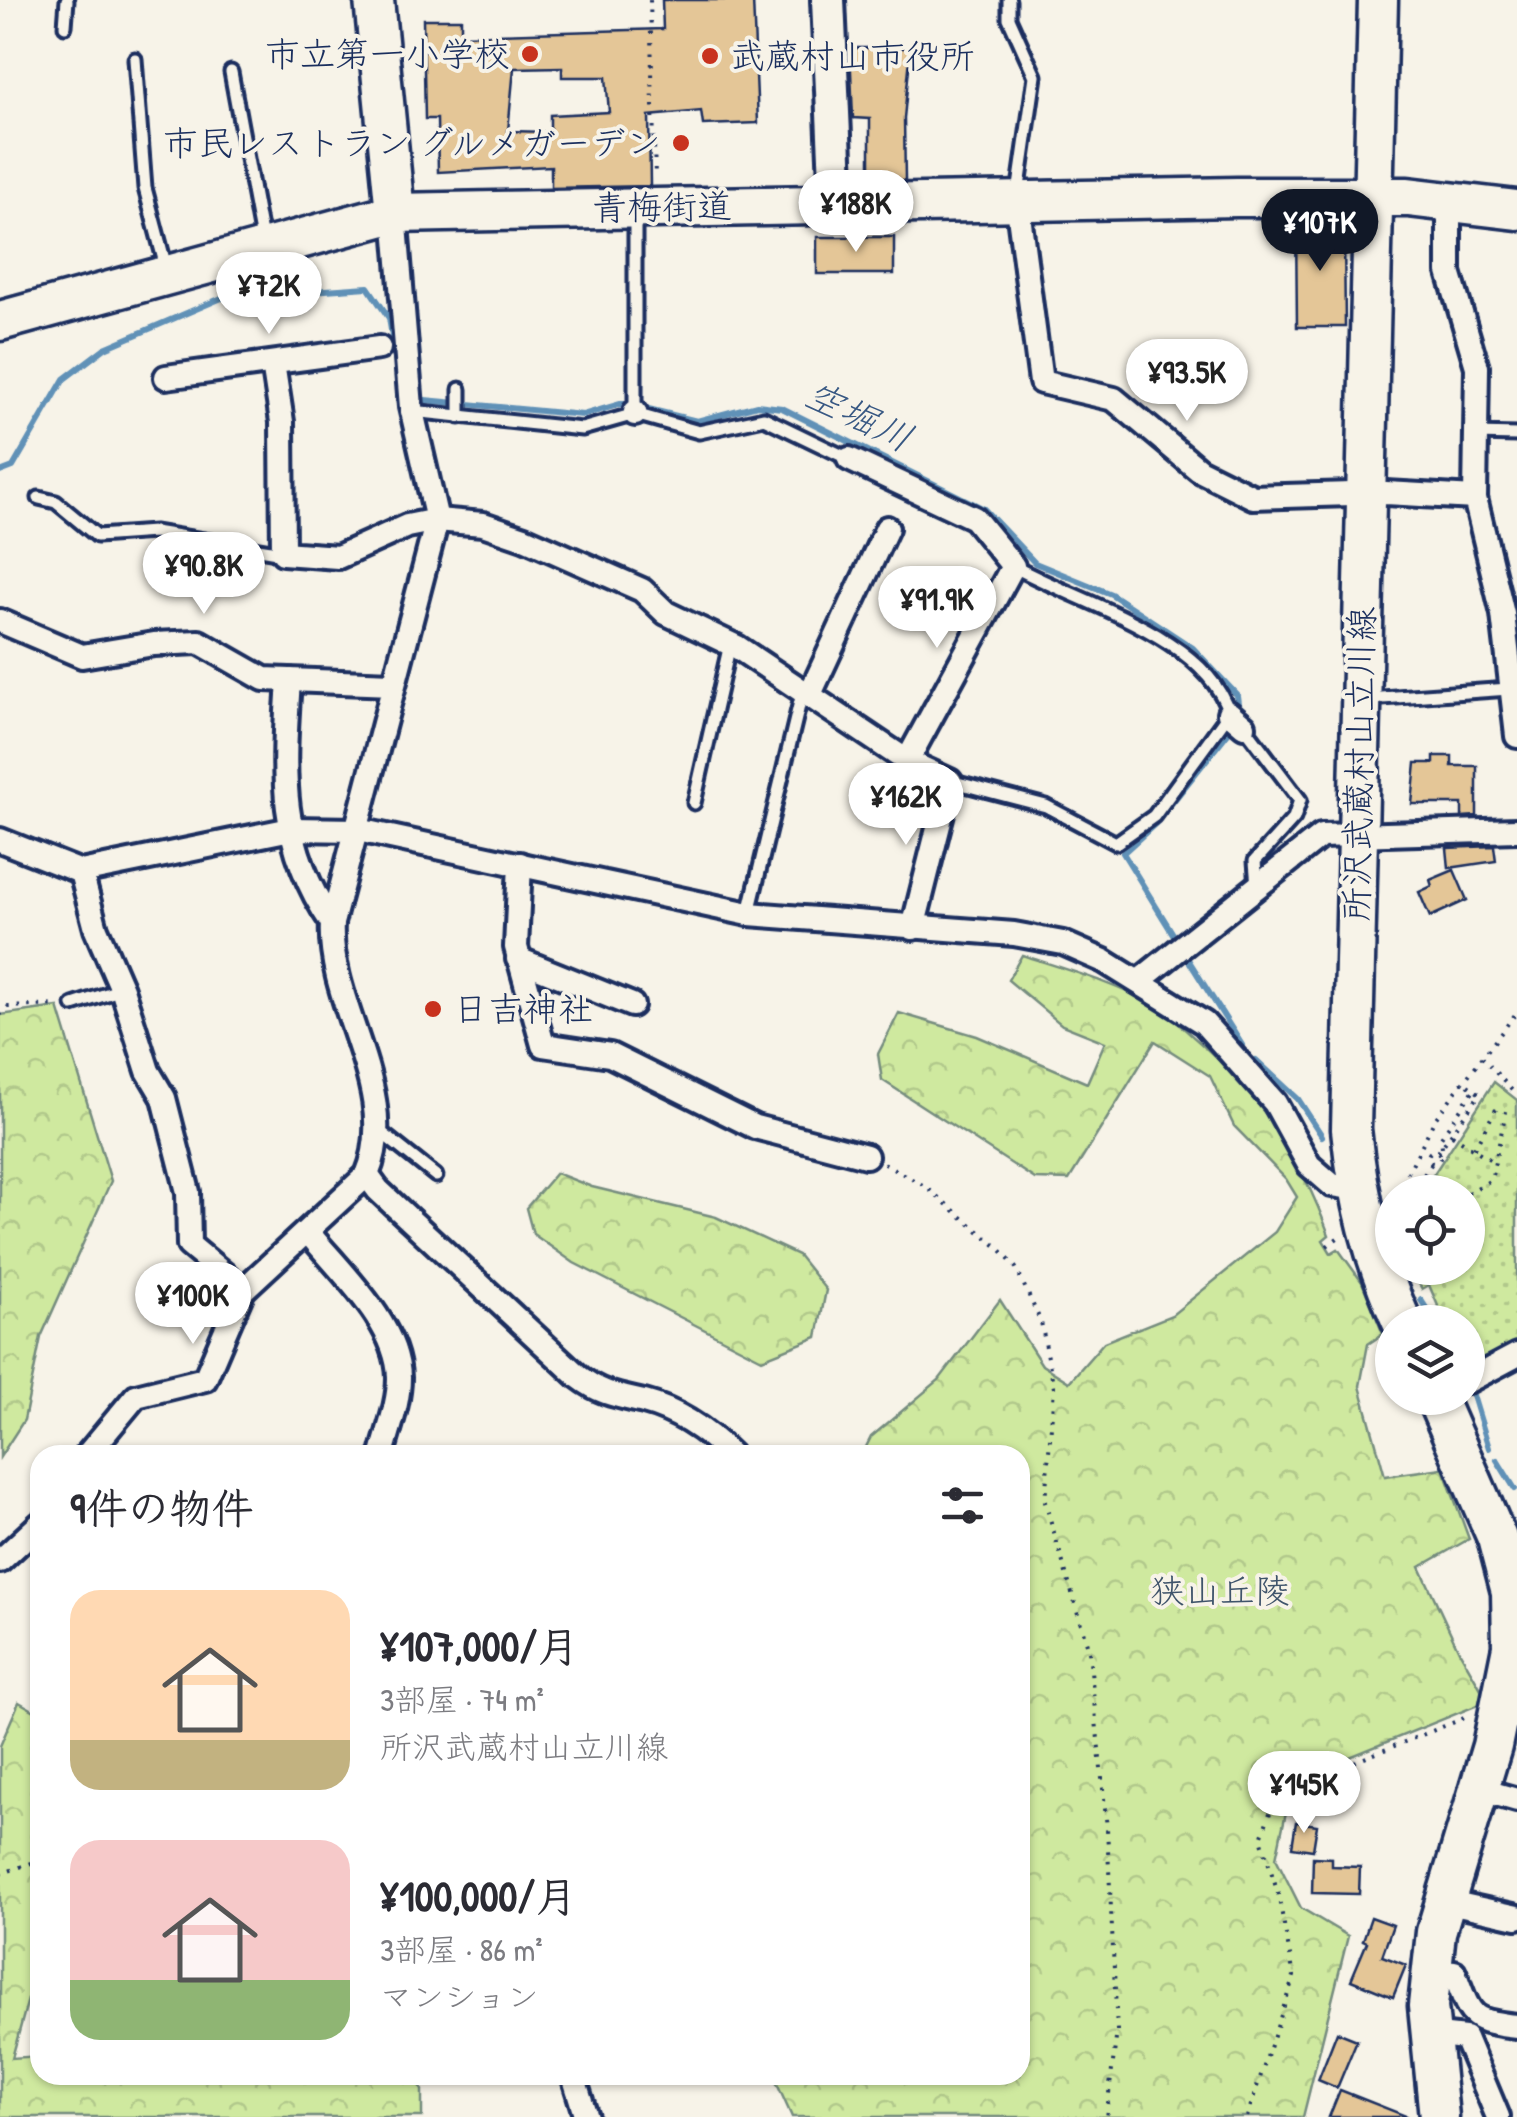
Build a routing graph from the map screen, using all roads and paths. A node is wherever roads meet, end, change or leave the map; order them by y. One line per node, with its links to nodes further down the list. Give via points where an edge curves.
1 (67, 0): 7 (lane)
2 (374, 0): 16 (main road)
3 (650, 0): 14 (path)
4 (828, 0): 13 (street)
5 (1010, 0): 11 (lane, via 1009,18 1035,76)
6 (1378, 0): 10 (main road, 所沢武蔵村山立川線)
7 (65, 26)
8 (135, 59): 18 (lane, via 145,188)
9 (231, 72): 17 (lane)
10 (1372, 197): 11 (main road, 青梅街道); 12 (main road, 青梅街道); 30 (main road, 所沢武蔵村山立川線)
11 (1017, 200): 13 (main road, 青梅街道); 30 (street, via 1041,382 1114,399 1199,470 1242,494 1267,500)
12 (1449, 201): 15 (main road, 青梅街道); 27 (street, via 1448,272 1475,351)
13 (837, 204): 14 (main road, 青梅街道)
14 (645, 207): 16 (main road, 青梅街道); 25 (lane, via 638,244)
15 (1517, 210)
16 (395, 213): 17 (main road, 青梅街道); 24 (street)
17 (264, 249): 18 (main road, 青梅街道)
18 (168, 275): 19 (main road, 青梅街道)
19 (0, 321)
20 (378, 348): 21 (street)
21 (274, 363): 22 (street); 35 (street)
22 (166, 377)
23 (460, 389): 26 (lane)
24 (411, 404): 26 (lane); 33 (street)
25 (635, 408): 26 (lane, via 582,430); 29 (lane, via 699,432 764,418)
26 (460, 416)
27 (1475, 434): 28 (lane); 32 (street)
28 (1517, 435)
29 (849, 459): 36 (street, via 974,518)
30 (1364, 494): 32 (street); 43 (main road, 所沢武蔵村山立川線)
31 (39, 498): 35 (lane, via 56,502 97,536 154,532)
32 (1475, 498): 41 (street, via 1503,614)
33 (437, 520): 35 (street, via 338,557); 38 (street, via 484,524 524,538 642,590 666,613); 40 (street)
34 (887, 528): 42 (street)
35 (284, 553)
36 (1013, 566): 44 (lane, via 1188,656); 46 (street)
37 (0, 621): 39 (street, via 82,656 199,642 264,679)
38 (730, 644): 42 (street); 48 (lane)
39 (289, 680): 40 (street); 49 (street, via 282,782)
40 (392, 684): 50 (street)
41 (1509, 688): 43 (lane); 45 (street)
42 (807, 692): 46 (street); 57 (lane)
43 (1360, 698): 52 (main road, 所沢武蔵村山立川線)
44 (1236, 720): 47 (lane, via 1154,816 1116,843 1046,806); 56 (lane, via 1300,800 1294,818 1254,861)
45 (1517, 736)
46 (907, 761): 47 (street)
47 (950, 781): 59 (street)
48 (694, 803)
49 (291, 828): 50 (street); 55 (street); 58 (street, via 316,900)
50 (358, 830): 54 (street); 58 (street)
51 (1517, 830): 52 (street)
52 (1356, 834): 56 (street, via 1320,836); 84 (main road, 所沢武蔵村山立川線, via 1351,1130)
53 (0, 840): 55 (street)
54 (520, 864): 57 (street); 60 (street)
55 (82, 872): 62 (street, via 96,929)
56 (1257, 886): 61 (street)
57 (749, 914): 59 (street)
58 (332, 924): 73 (street, via 330,957 358,1038)
59 (913, 928): 61 (street, via 1063,943)
60 (518, 960): 63 (street); 77 (street, via 543,1044 610,1056 755,1126)
61 (1140, 981): 84 (street, via 1204,1022 1268,1094 1321,1178)
62 (122, 989): 64 (lane); 86 (street, via 148,1071 164,1098 188,1192 189,1245)
63 (632, 1004)
64 (73, 1005): 66 (path, via 8,1007)
65 (1517, 1012): 67 (path)
66 (0, 1014)
67 (1482, 1058): 68 (path); 70 (path)
68 (1464, 1082): 69 (path); 80 (path, via 1426,1132)
69 (1474, 1090): 74 (path, via 1480,1094); 76 (path, via 1441,1137)
70 (1517, 1096)
71 (1499, 1104): 75 (path)
72 (1507, 1107): 78 (path)
73 (376, 1128): 79 (street); 82 (lane)
74 (1452, 1135): 75 (path); 76 (path)
75 (1474, 1148): 78 (path)
76 (1440, 1149): 81 (path, via 1429,1154)
77 (866, 1156): 109 (path, via 926,1187 999,1248 1042,1322 1054,1388 1045,1502 1088,1650 1106,1828 1117,2031)
78 (1496, 1163): 83 (path)
79 (367, 1174): 85 (street); 93 (street, via 579,1377 600,1393 683,1418)
80 (1406, 1175)
81 (1423, 1175)
82 (436, 1176)
83 (1485, 1184)
84 (1357, 1189): 87 (main road, 所沢武蔵村山立川線)
85 (308, 1232): 86 (street); 92 (street, via 382,1325 396,1357 396,1404)
86 (243, 1290): 91 (street, via 205,1378 136,1396)
87 (1394, 1305)
88 (1517, 1356): 89 (street)
89 (1485, 1372)
90 (1444, 1415): 96 (main road, via 1498,1538 1512,1592)
91 (96, 1445)
92 (385, 1445)
93 (718, 1445)
94 (30, 1533): 95 (street)
95 (0, 1561)
96 (1515, 1647): 97 (main road)
97 (1503, 1702): 98 (main road); 110 (path, via 1275,1799 1260,1838 1294,1976)
98 (1478, 1789): 99 (street); 102 (main road)
99 (1517, 1800)
100 (30, 1864): 101 (path)
101 (0, 1874)
102 (1445, 1901): 103 (street); 104 (main road)
103 (1517, 1917)
104 (1432, 1970): 105 (street, via 1454,1972 1471,2016); 106 (main road)
105 (1517, 2026)
106 (1430, 2034): 111 (main road); 112 (street, via 1465,2038)
107 (576, 2085): 108 (street)
108 (586, 2117)
109 (1106, 2117)
110 (1247, 2117)
111 (1439, 2117)
112 (1498, 2117)

